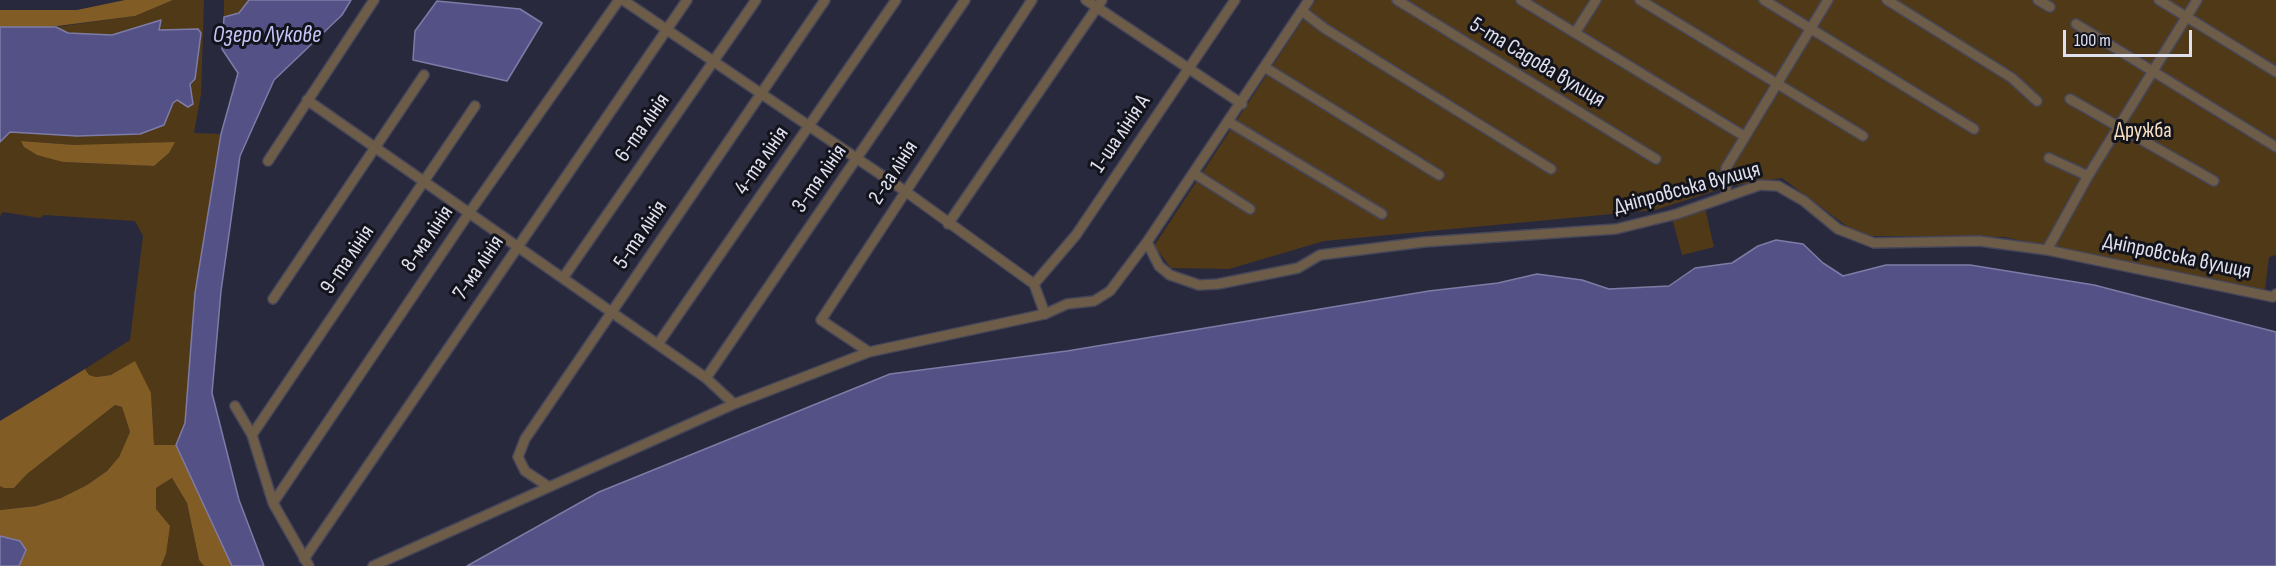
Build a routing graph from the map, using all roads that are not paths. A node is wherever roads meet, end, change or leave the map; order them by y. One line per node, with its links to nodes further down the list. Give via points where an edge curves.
1 (374, 0): 39 (street)
2 (621, 0): 28 (street); 64 (street, 8-ма лінія)
3 (687, 0): 28 (street, 7-ма лінія)
4 (756, 0): 30 (street, 6-та лінія)
5 (825, 0): 37 (street, 5-та лінія)
6 (896, 0): 45 (street, 4-та лінія)
7 (965, 0): 53 (street, 3-тя лінія)
8 (1032, 0): 61 (street, 2-га лінія)
9 (1086, 0): 22 (street)
10 (1235, 0): 32 (street, 1-ша лінія А)
11 (1309, 0): 24 (street)
12 (1397, 0): 52 (street, 5-та Садова вулиця)
13 (1521, 0): 29 (street)
14 (1596, 0): 29 (street)
15 (1640, 0): 36 (street)
16 (1764, 0): 27 (street)
17 (1828, 0): 27 (street)
18 (1887, 0): 40 (street, via 2012,78)
19 (2038, 0): 23 (street)
20 (2159, 0): 25 (street)
21 (2197, 0): 25 (street)
22 (1100, 4): 32 (street); 66 (street)
23 (2050, 7)
24 (1302, 11): 31 (street); 55 (street)
25 (2186, 16): 33 (street); 34 (street)
26 (2076, 24): 33 (street)
27 (1811, 28): 36 (street); 46 (street)
28 (667, 29): 30 (street); 68 (street, 7-ма лінія)
29 (1575, 33): 47 (street)
30 (712, 63): 37 (street); 70 (street, 6-та лінія)
31 (1266, 68): 41 (street); 57 (street)
32 (1189, 69): 41 (street); 71 (street, 1-ша лінія А, via 1076,235)
33 (2152, 71): 44 (street); 49 (street)
34 (2276, 72)
35 (424, 75): 50 (street)
36 (1777, 82): 47 (street); 48 (street)
37 (760, 95): 45 (street); 74 (street, 5-та лінія)
38 (2070, 99): 44 (street)
39 (307, 100): 50 (street); 54 (street)
40 (2037, 101)
41 (1242, 104): 43 (street)
42 (475, 106): 60 (street, 9-та лінія)
43 (1229, 122): 56 (street); 65 (street)
44 (2119, 125): 58 (street); 59 (street)
45 (809, 128): 53 (street); 76 (street, 4-та лінія)
46 (1974, 129)
47 (1743, 136): 62 (street, via 1726,168)
48 (1863, 136)
49 (2276, 146)
50 (375, 147): 60 (street); 73 (street)
51 (2049, 158): 58 (street)
52 (1656, 159)
53 (857, 160): 61 (street); 78 (street, 3-тя лінія)
54 (268, 161)
55 (1551, 169)
56 (1195, 174): 63 (street); 67 (street)
57 (1439, 175)
58 (2088, 176): 69 (street)
59 (2214, 181)
60 (425, 182): 64 (street); 81 (street, 9-та лінія)
61 (905, 191): 66 (street); 77 (street, 2-га лінія, via 821,320)
62 (1726, 195): 67 (street, Дніпровська вулиця, via 1677,214 1624,227 1424,242 1320,255 1298,268 1218,284 1199,285 1170,275 1159,266); 69 (street, Дніпровська вулиця, via 1760,185 1778,186 1838,229 1874,243 1979,241)
63 (1250, 209)
64 (469, 213): 68 (street); 83 (street, 8-ма лінія)
65 (1382, 214)
66 (948, 224): 71 (street)
67 (1147, 242): 75 (street, via 1110,291 1094,301 1066,304)
68 (518, 246): 70 (street); 84 (street, 7-ма лінія)
69 (2047, 249): 72 (street, Дніпровська вулиця, via 2273,297)
70 (563, 278): 74 (street)
71 (1034, 284): 75 (street)
72 (2276, 294)
73 (273, 299)
74 (612, 312): 76 (street); 82 (street, 5-та лінія, via 525,439 518,458 525,471)
75 (1045, 314): 77 (street)
76 (658, 344): 78 (street)
77 (869, 352): 79 (street)
78 (706, 378): 79 (street)
79 (734, 404): 82 (street)
80 (235, 406): 81 (street)
81 (252, 435): 83 (street)
82 (549, 487): 85 (street)
83 (273, 503): 84 (street)
84 (307, 562)
85 (374, 566)

